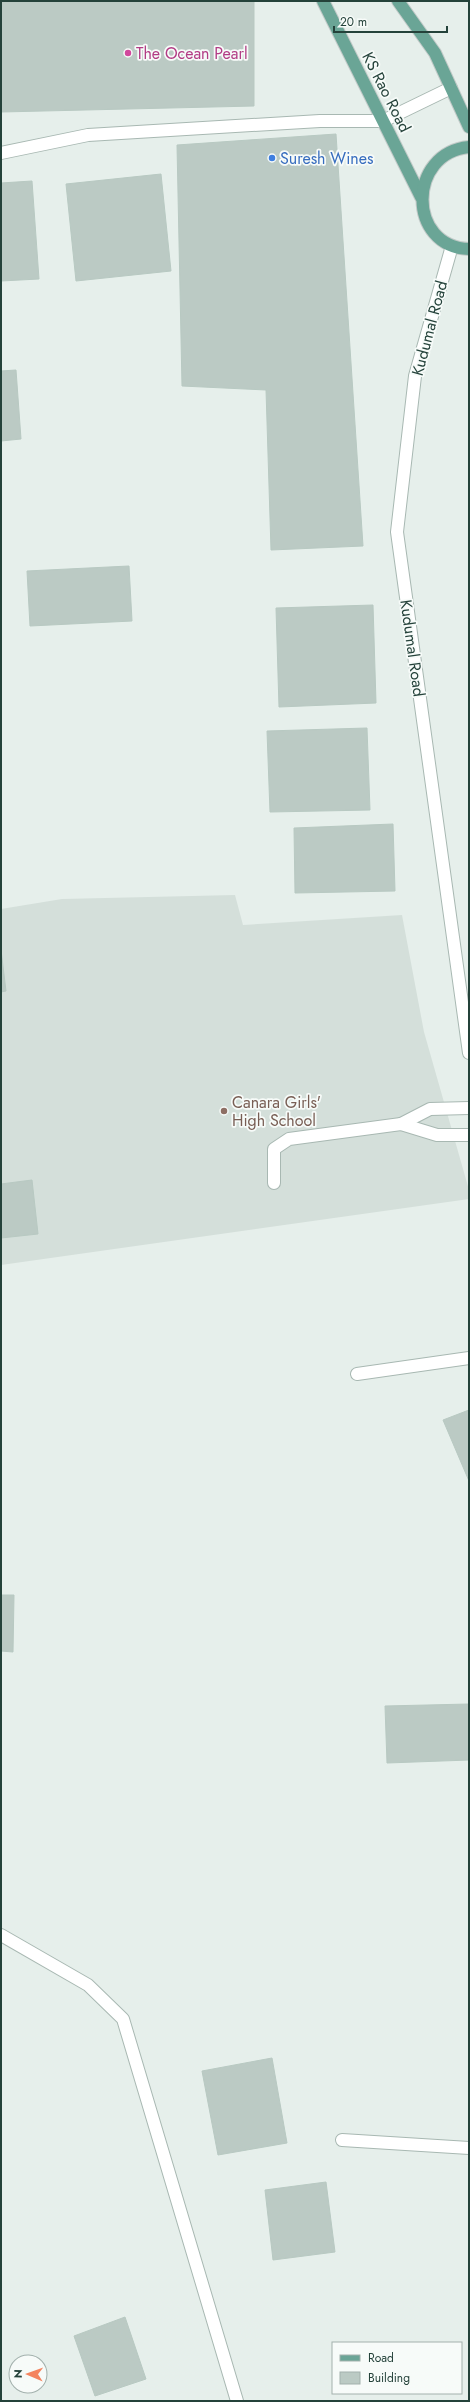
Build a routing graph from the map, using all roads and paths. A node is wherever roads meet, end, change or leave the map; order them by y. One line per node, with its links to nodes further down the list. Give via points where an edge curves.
1 (323, 1): 4 (main road, KS Rao Road)
2 (398, 1): 3 (main road, via 435,53)
3 (451, 88): 4 (street); 5 (main road)
4 (383, 121): 7 (street, via 320,121 88,135); 8 (main road, KS Rao Road)
5 (469, 128)
6 (469, 147): 8 (main road, via 450,152 436,163 425,179)
7 (1, 153)
8 (421, 197): 9 (main road, via 423,214 431,230)
9 (452, 246): 10 (main road); 11 (street, Kudumal Road, via 415,376 396,532)
10 (469, 249)
11 (469, 1053)
12 (469, 1108): 13 (street, via 430,1109)
13 (401, 1124): 14 (street, via 436,1136); 15 (street, via 289,1139 274,1149)
14 (469, 1135)
15 (274, 1183)
16 (469, 1358): 17 (street)
17 (357, 1374)
18 (1, 1935): 21 (street, via 88,1985 123,2019)
19 (342, 2140): 20 (street)
20 (469, 2148)
21 (237, 2401)

